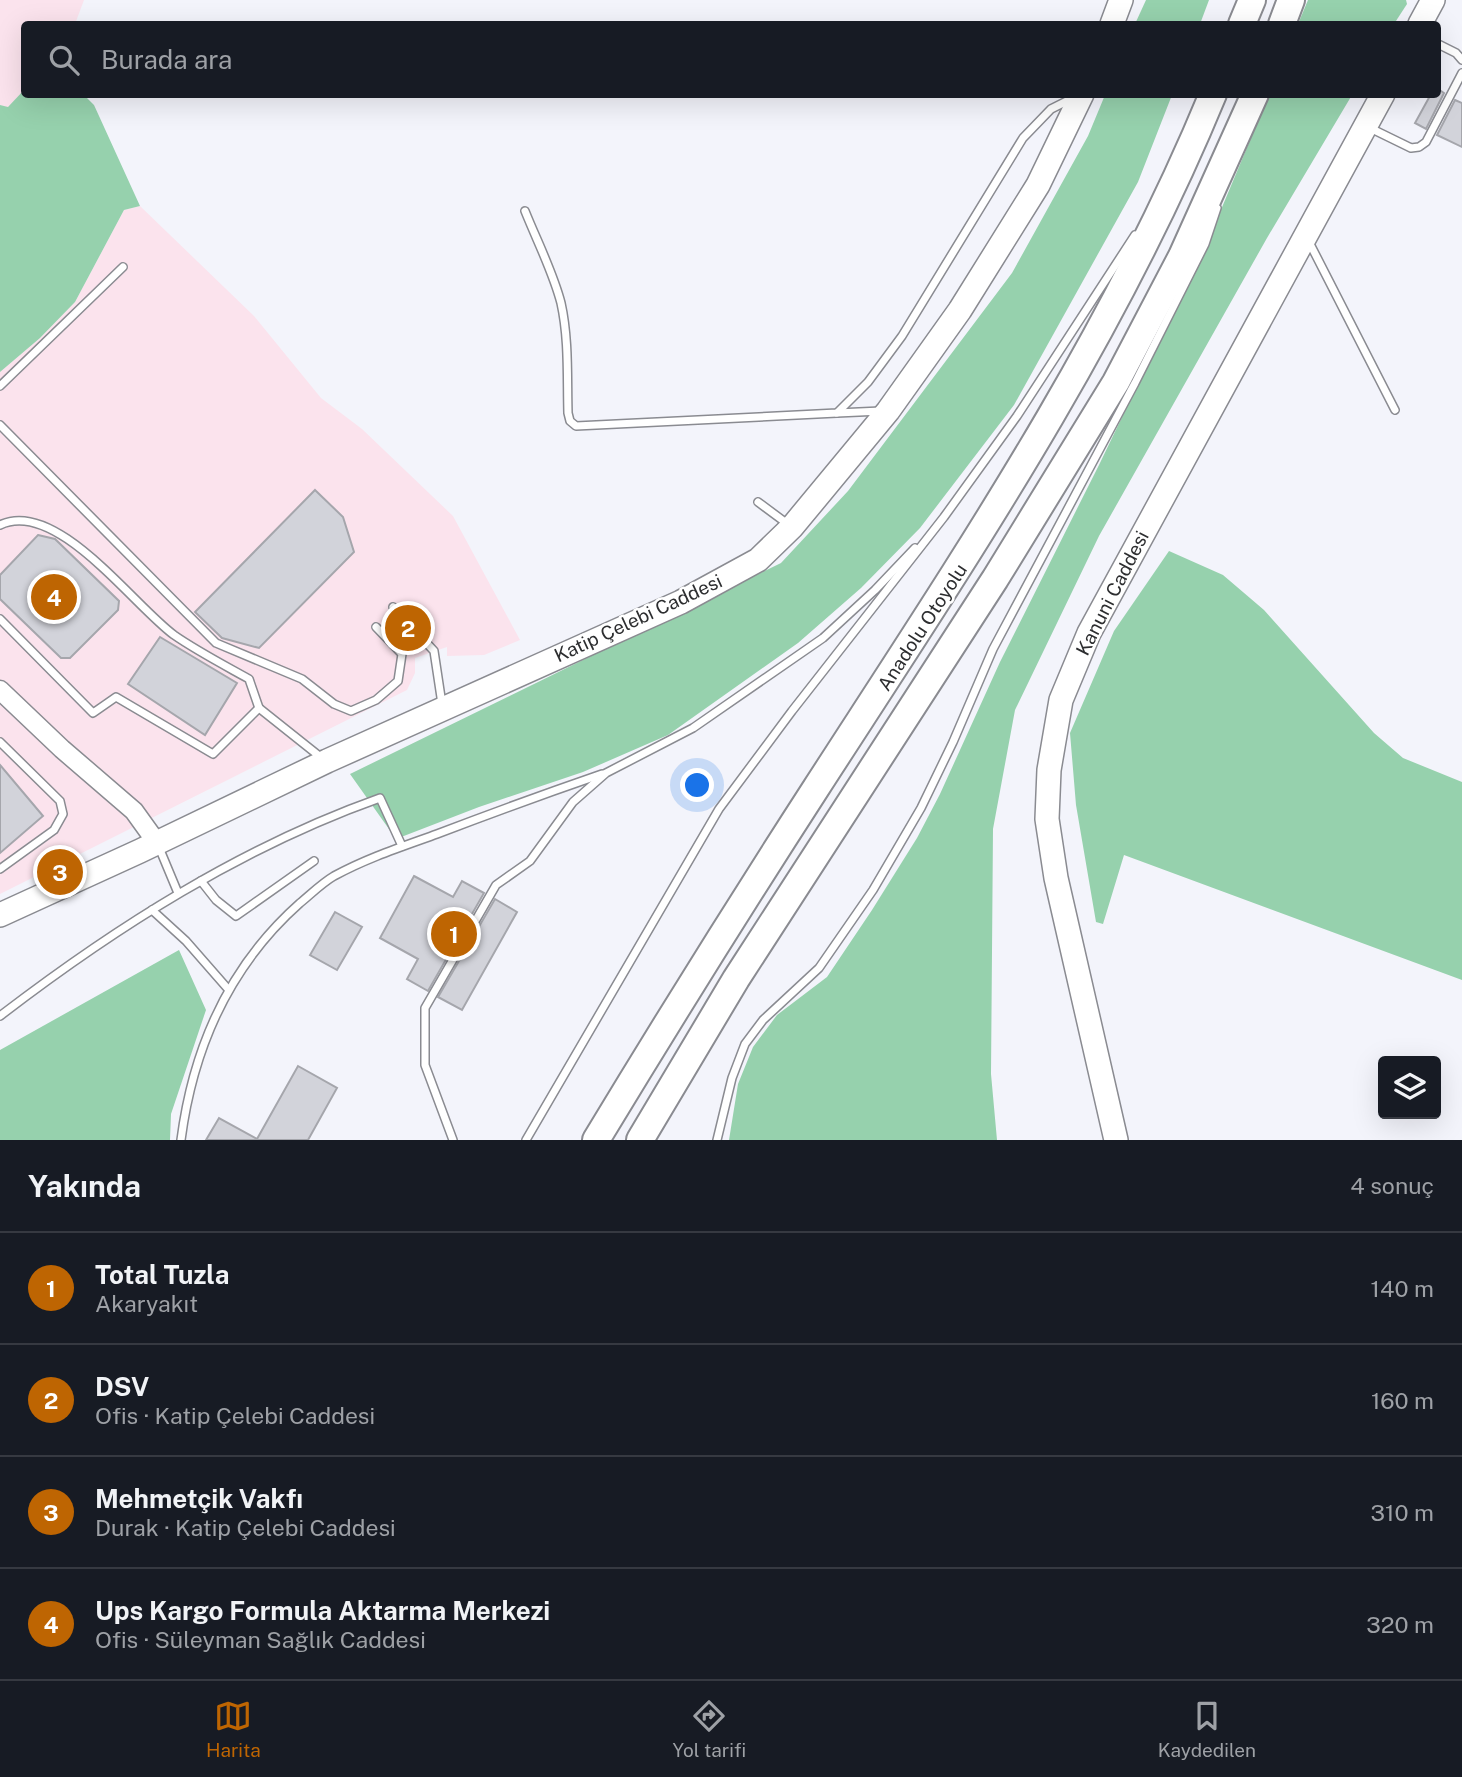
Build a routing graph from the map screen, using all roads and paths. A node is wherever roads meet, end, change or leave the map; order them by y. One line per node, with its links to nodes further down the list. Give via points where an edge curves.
1 (1121, 0): 5 (main road)
2 (1252, 0): 6 (highway)
3 (1291, 0): 7 (highway)
4 (1433, 0): 8 (main road)
5 (1113, 21)
6 (1243, 21)
7 (1283, 21)
8 (1422, 21)
9 (1441, 46): 10 (lane)
10 (1462, 60)
11 (1462, 73): 18 (lane, via 1426,142 1419,147 1411,148)
12 (1073, 98): 30 (lane, via 1051,109 1023,138 902,335 868,382)
13 (1079, 98): 29 (main road, Katip Çelebi Caddesi, via 1038,185 960,310)
14 (1211, 98): 19 (highway, Anadolu Otoyolu)
15 (1253, 98): 60 (highway, Anadolu Otoyolu, via 1182,256 1116,382 995,579 736,979)
16 (1254, 98): 20 (lane)
17 (1381, 98): 18 (main road, Kanuni Caddesi)
18 (1366, 126): 25 (main road, Kanuni Caddesi)
19 (1196, 136): 22 (lane); 59 (highway, Anadolu Otoyolu, via 1130,278 1021,471 699,971)
20 (1230, 169)
21 (1222, 194): 55 (lane, via 1205,244 993,649 921,808 873,890 819,968 763,1020 745,1044)
22 (1153, 206)
23 (525, 211): 30 (lane, via 561,305 568,413 576,426)
24 (1138, 229): 33 (lane, via 1017,416)
25 (1307, 236): 28 (lane); 61 (main road, Kanuni Caddesi, via 1089,633 1061,700 1049,770 1047,819 1056,878)
26 (123, 267): 27 (lane)
27 (0, 386)
28 (1395, 410)
29 (888, 411): 30 (lane); 35 (main road, Katip Çelebi Caddesi)
30 (837, 413)
31 (0, 425): 38 (lane, via 216,643 302,679 351,711 376,700 398,681 402,654)
32 (758, 502): 35 (lane)
33 (944, 517): 44 (lane, via 823,638 693,728); 58 (lane, via 719,809)
34 (0, 525): 40 (lane, via 10,520 39,523 68,537 174,634 249,679)
35 (792, 527): 41 (main road, Katip Çelebi Caddesi, via 758,559 681,602)
36 (393, 607): 41 (lane, via 434,651)
37 (0, 619): 40 (lane, via 93,713 116,697 212,754)
38 (376, 627)
39 (0, 690): 45 (street, via 134,811)
40 (259, 708): 43 (lane)
41 (443, 708): 43 (main road, Katip Çelebi Caddesi)
42 (0, 742): 48 (lane, via 60,801 63,814 54,830)
43 (327, 761): 45 (main road, Katip Çelebi Caddesi)
44 (606, 773): 46 (lane); 57 (lane, via 573,802 530,860 496,885 425,1008 425,1065)
45 (157, 844): 50 (lane); 52 (main road, Katip Çelebi Caddesi)
46 (402, 846): 49 (lane, via 380,797 270,844); 53 (lane, via 331,878 307,897 254,950)
47 (314, 861): 49 (lane, via 236,915)
48 (0, 869)
49 (201, 881): 50 (lane)
50 (178, 893): 51 (lane)
51 (152, 910): 53 (lane); 54 (lane)
52 (0, 915)
53 (229, 989): 56 (lane, via 186,1101)
54 (0, 1016)
55 (717, 1139)
56 (181, 1140)
57 (453, 1140)
58 (527, 1140)
59 (596, 1140)
60 (640, 1140)
61 (1116, 1140)

